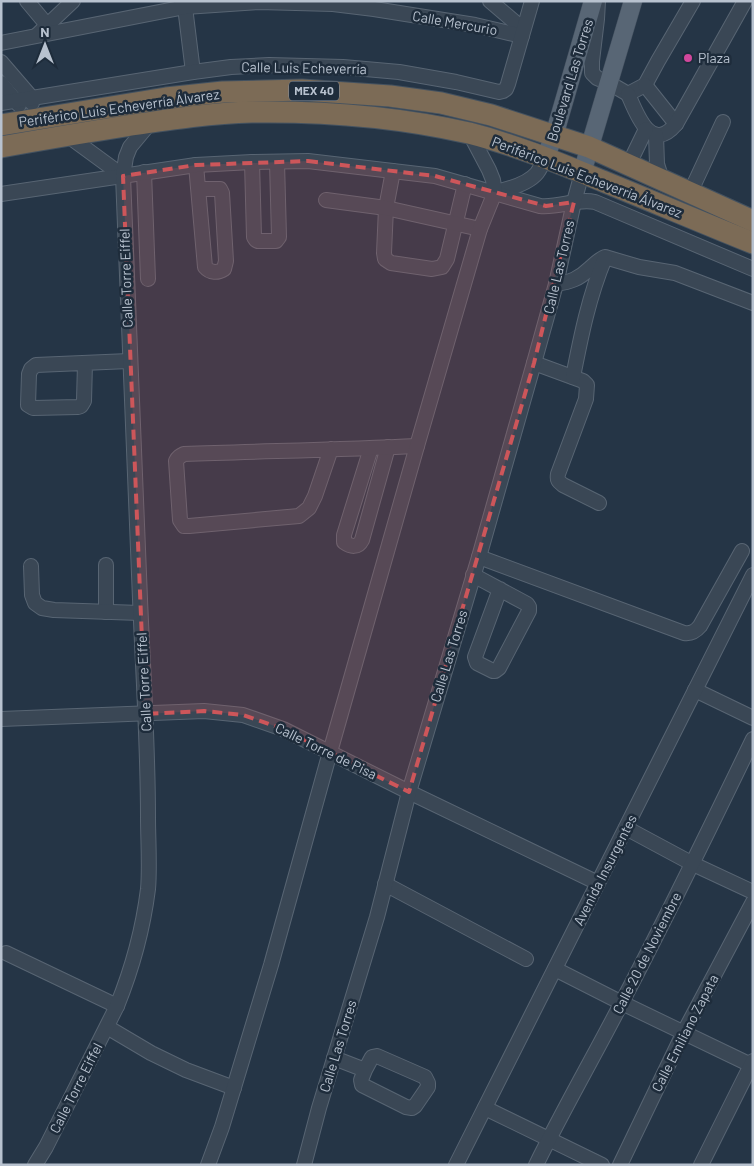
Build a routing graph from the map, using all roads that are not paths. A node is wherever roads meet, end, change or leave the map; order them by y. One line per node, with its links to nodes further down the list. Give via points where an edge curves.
1 (27, 1): 13 (street)
2 (72, 1): 13 (street)
3 (490, 1): 15 (street)
4 (532, 1): 15 (street)
5 (593, 1): 32 (main road, Boulevard Las Torres)
6 (598, 1): 19 (street, via 592,71 597,78)
7 (627, 1): 14 (street)
8 (634, 1): 14 (main road)
9 (693, 1): 21 (street)
10 (745, 1): 29 (street)
11 (334, 2): 12 (street, Calle Mercurio); 15 (street, Calle Mercurio)
12 (183, 4): 13 (street, Calle Mercurio); 18 (street)
13 (50, 29): 16 (street)
14 (625, 29): 19 (main road)
15 (522, 33): 18 (street, Calle Luis Echeverría, via 508,84 503,91 399,72 344,67 269,65)
16 (1, 42)
17 (1, 62): 23 (street)
18 (193, 72): 23 (street, Calle Luis Echeverría)
19 (609, 82): 22 (street); 26 (main road)
20 (1, 83): 24 (street)
21 (645, 85): 22 (street); 29 (street)
22 (628, 94): 31 (street, via 641,122)
23 (32, 98): 24 (street, Calle Luis Echeverría); 25 (street)
24 (8, 102): 25 (street)
25 (34, 119): 30 (highway, Periférico Luis Echeverría Álvarez / MEX 40); 32 (highway, Periférico Luis Echeverría Álvarez / MEX 40, via 166,98 222,92 302,90 441,103); 34 (highway); 35 (highway)
26 (598, 120): 36 (main road); 40 (main road, via 605,148)
27 (723, 122): 50 (street)
28 (150, 123): 33 (highway, Periférico Luis Echeverría Álvarez / MEX 40, via 251,112 323,113 406,121); 34 (highway, Periférico Luis Echeverría Álvarez / MEX 40); 45 (street, Calle Torre Eiffel, via 130,147)
29 (676, 124): 31 (street, via 670,132)
30 (1, 125)
31 (651, 132): 40 (street); 46 (street)
32 (556, 133): 36 (highway, Periférico Luis Echeverría Álvarez / MEX 40); 37 (main road, Boulevard Las Torres); 44 (highway, via 566,156)
33 (470, 134): 37 (highway, Periférico Luis Echeverría Álvarez / MEX 40); 49 (street, via 489,170)
34 (67, 135): 35 (highway, Periférico Luis Echeverría Álvarez / MEX 40); 45 (street)
35 (8, 146)
36 (589, 147): 40 (highway, Periférico Luis Echeverría Álvarez / MEX 40); 44 (main road, Calle Las Torres)
37 (545, 158): 44 (highway, Periférico Luis Echeverría Álvarez / MEX 40); 49 (street, via 533,177)
38 (252, 162): 39 (street); 39 (street, via 254,237 258,241 276,241 279,237); 41 (street)
39 (277, 162): 42 (street, via 308,161)
40 (625, 162): 46 (highway, Periférico Luis Echeverría Álvarez / MEX 40)
41 (196, 164): 43 (street); 48 (street)
42 (393, 171): 47 (street, via 435,176); 54 (street)
43 (144, 172): 45 (street); 61 (street)
44 (582, 173): 53 (street, Calle Las Torres); 58 (highway, Periférico Luis Echeverría Álvarez / MEX 40)
45 (123, 176): 51 (street); 64 (street, Calle Torre Eiffel)
46 (662, 180): 50 (highway, Periférico Luis Echeverría Álvarez / MEX 40)
47 (465, 184): 49 (street); 56 (street)
48 (198, 190): 48 (street, via 216,188 222,193 226,266 220,272 212,272 206,267)
49 (495, 192): 53 (street, via 540,206); 57 (street)
50 (690, 193): 55 (highway, Periférico Luis Echeverría Álvarez / MEX 40)
51 (1, 194)
52 (326, 200): 54 (street)
53 (574, 202): 60 (street, via 595,202); 62 (street, Calle Las Torres)
54 (386, 208): 56 (street); 56 (street, via 384,253 385,259 391,263 432,269 442,267)
55 (751, 218)
56 (456, 224): 57 (street)
57 (480, 229): 68 (street)
58 (753, 243)
59 (605, 257): 62 (street, via 578,278); 63 (street, via 675,273); 67 (street, via 589,305)
60 (753, 269)
61 (148, 279)
62 (556, 284): 66 (street, Calle Las Torres)
63 (753, 303)
64 (129, 361): 65 (street); 81 (street, Calle Torre Eiffel)
65 (85, 363): 65 (street, via 84,401 81,406 33,408 28,405 29,374 33,366)
66 (534, 363): 67 (street); 74 (street, Calle Las Torres)
67 (573, 377): 72 (street, via 586,386 586,399 557,478 558,482)
68 (417, 446): 69 (street); 87 (street)
69 (388, 447): 70 (street); 70 (street, via 362,540 356,546 348,545 344,542 344,535)
70 (371, 448): 71 (street)
71 (331, 449): 71 (street, via 316,496 299,516 189,526 184,526 180,520 176,461 184,454)
72 (599, 503)
73 (742, 551): 74 (street, via 700,626 690,634)
74 (479, 557): 77 (street, Calle Las Torres)
75 (106, 565): 80 (street)
76 (31, 566): 80 (street, via 35,604 54,610)
77 (473, 575): 79 (street); 88 (street, Calle Las Torres)
78 (753, 575): 82 (street, Avenida Insurgentes)
79 (500, 589): 79 (street, via 474,657 477,663 495,672 529,611 527,604)
80 (106, 612): 81 (street)
81 (140, 613): 83 (street, Calle Torre Eiffel)
82 (695, 690): 84 (street); 89 (street, Avenida Insurgentes)
83 (146, 714): 85 (street, Calle Torre de Pisa); 87 (street, Calle Torre de Pisa, via 204,711 243,715 283,729); 99 (street, Calle Torre Eiffel, via 148,886 136,952)
84 (753, 718)
85 (1, 719)
86 (753, 739): 90 (street, Calle 20 de Noviembre)
87 (330, 752): 88 (street, Calle Torre de Pisa); 105 (street)
88 (409, 792): 91 (street, Calle Torre de Pisa); 92 (street, Calle Las Torres)
89 (626, 828): 90 (street); 91 (street, Avenida Insurgentes)
90 (693, 864): 93 (street); 98 (street, Calle 20 de Noviembre)
91 (598, 883): 97 (street, Avenida Insurgentes)
92 (385, 884): 96 (street); 102 (street, Calle Las Torres)
93 (753, 892)
94 (753, 902): 101 (street, Calle Emiliano Zapata)
95 (6, 953): 99 (street)
96 (526, 959)
97 (555, 969): 98 (street); 106 (street, Avenida Insurgentes)
98 (622, 1003): 101 (street); 107 (street, Calle 20 de Noviembre)
99 (118, 1006): 100 (street, Calle Torre Eiffel)
100 (107, 1027): 105 (street, via 151,1054); 108 (street, Calle Torre Eiffel)
101 (684, 1032): 103 (street); 114 (street, Calle Emiliano Zapata)
102 (334, 1058): 104 (street); 110 (street, Calle Las Torres)
103 (752, 1064): 115 (street)
104 (365, 1070): 104 (street, via 372,1057 377,1056 425,1077 428,1087 415,1106 409,1108 362,1086)
105 (234, 1088): 109 (street)
106 (485, 1108): 107 (street); 111 (street, Avenida Insurgentes)
107 (549, 1139): 112 (street, Calle 20 de Noviembre); 113 (street)
108 (35, 1165)
109 (208, 1165)
110 (304, 1165)
111 (456, 1165)
112 (536, 1165)
113 (602, 1165)
114 (620, 1165)
115 (701, 1165)

